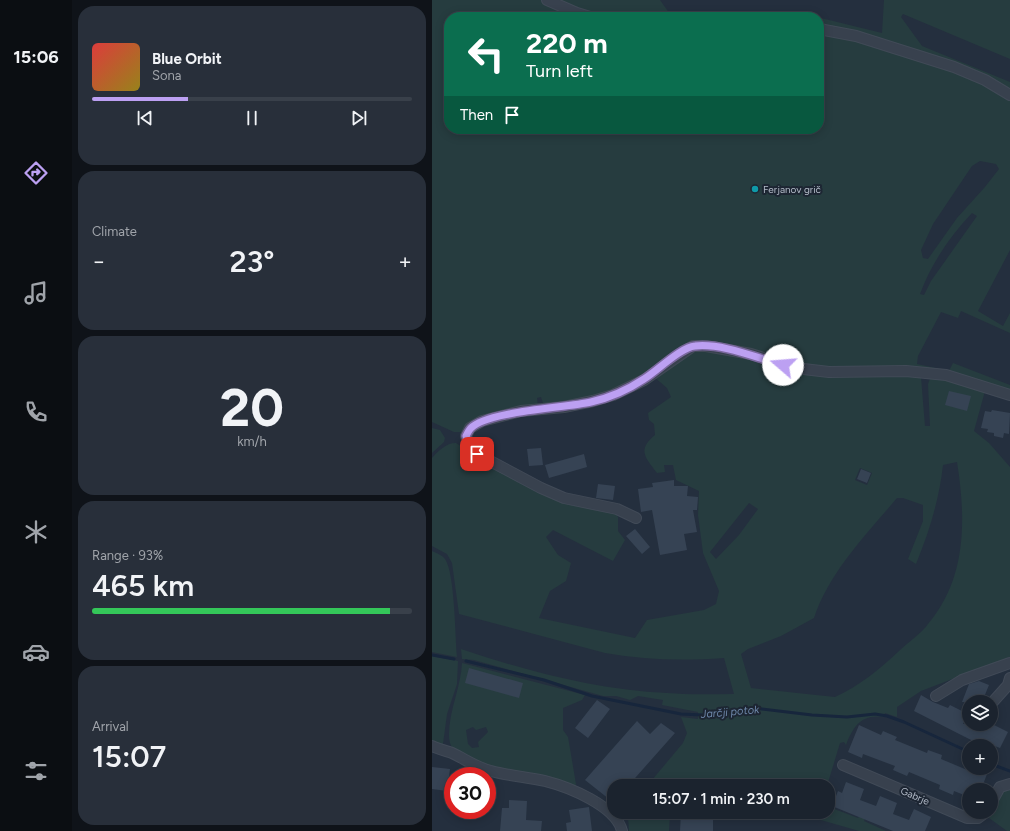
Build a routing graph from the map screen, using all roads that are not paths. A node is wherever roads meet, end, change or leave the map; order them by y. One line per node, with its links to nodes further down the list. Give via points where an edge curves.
1 (547, 0): 2 (street)
2 (573, 12)
3 (824, 29): 4 (street, via 856,36 954,67 985,80)
4 (1010, 95)
5 (1010, 395): 6 (street, via 946,375 906,371 829,372 795,368 751,354 693,346 644,380 613,395 564,407 521,412 482,421 470,428 466,436 469,445 477,454 564,498 617,509)
6 (636, 518)
7 (1010, 663): 9 (street, via 962,680)
8 (1010, 678): 10 (street, via 1008,685)
9 (936, 696)
10 (998, 696)
11 (432, 746): 16 (street, via 491,771 547,782 570,790 607,810 620,823)
12 (844, 765): 15 (street, Gabrje)
13 (1010, 784): 14 (street, via 1000,787)
14 (998, 791)
15 (962, 816)
16 (622, 831)

